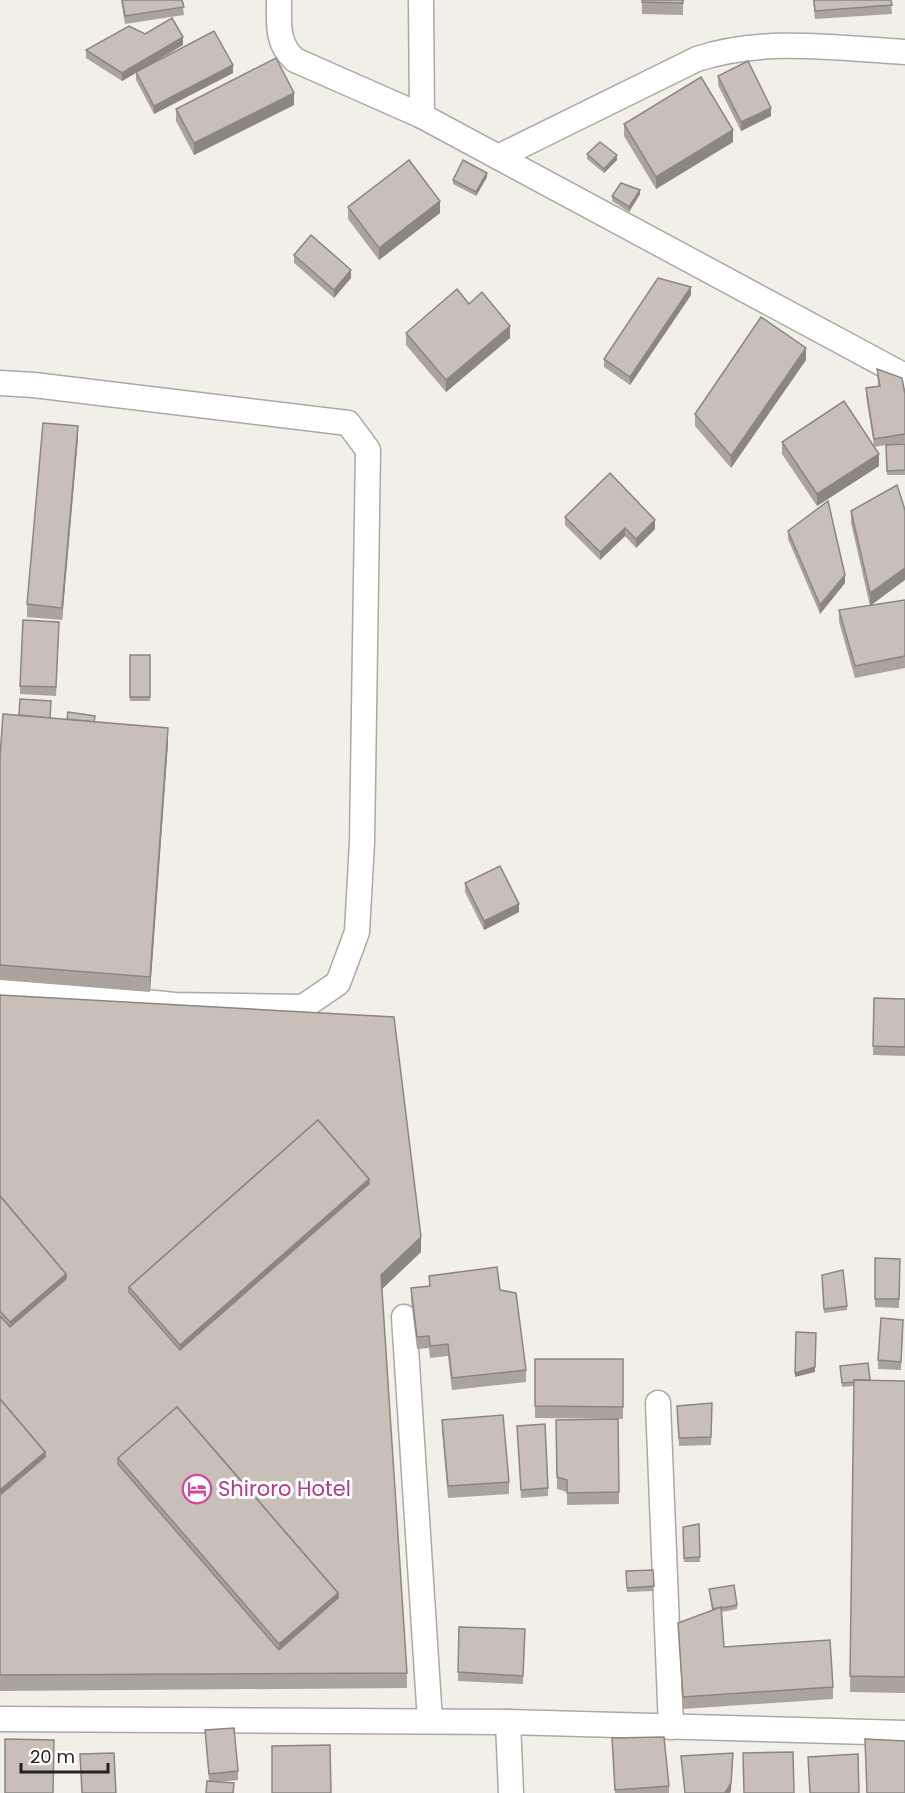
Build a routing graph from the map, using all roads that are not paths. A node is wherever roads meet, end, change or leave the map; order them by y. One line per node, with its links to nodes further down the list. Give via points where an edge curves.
1 (279, 0): 4 (street, via 279,39 295,60)
2 (421, 0): 4 (street)
3 (905, 52): 5 (street, via 763,45 727,49 697,59)
4 (422, 116): 5 (street)
5 (498, 157): 6 (street)
6 (905, 376)
7 (0, 383): 8 (street, via 348,423 368,450 357,932 338,983 303,1007 174,1005)
8 (0, 987)
9 (404, 1317): 12 (street)
10 (658, 1403): 14 (street)
11 (0, 1719): 12 (street)
12 (430, 1721): 13 (street)
13 (508, 1722): 14 (street); 16 (street)
14 (671, 1727): 15 (street)
15 (905, 1733)
16 (511, 1793)

